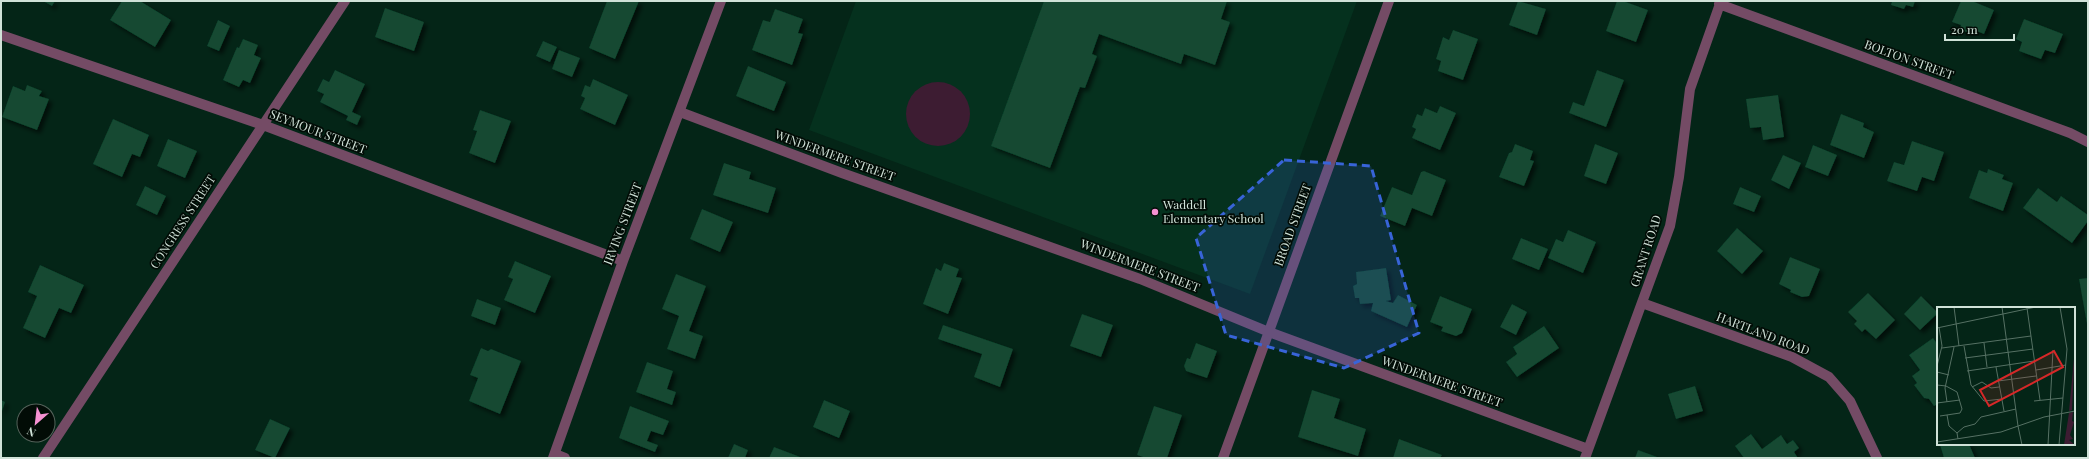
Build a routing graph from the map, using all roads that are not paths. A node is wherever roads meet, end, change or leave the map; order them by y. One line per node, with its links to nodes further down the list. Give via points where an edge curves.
1 (344, 1): 7 (street, CONGRESS STREET)
2 (722, 1): 6 (street, IRVING STREET)
3 (1389, 1): 11 (street, BROAD STREET)
4 (1720, 3): 8 (street, BOLTON STREET, via 2070,133); 10 (street, GRANT ROAD, via 1690,89 1670,226)
5 (1, 35): 7 (street, SEYMOUR STREET)
6 (680, 112): 9 (street, IRVING STREET); 11 (street, WINDERMERE STREET, via 850,176 1140,279)
7 (263, 125): 9 (street, SEYMOUR STREET); 14 (street, CONGRESS STREET)
8 (2088, 142)
9 (623, 261): 13 (street, IRVING STREET)
10 (1642, 303): 12 (street, GRANT ROAD); 17 (street, HARTLAND ROAD, via 1792,357 1829,377 1850,400)
11 (1269, 332): 12 (street, WINDERMERE STREET); 16 (street, BROAD STREET)
12 (1587, 454)
13 (554, 456): 15 (street)
14 (43, 458)
15 (565, 458)
16 (1223, 458)
17 (1877, 458)

